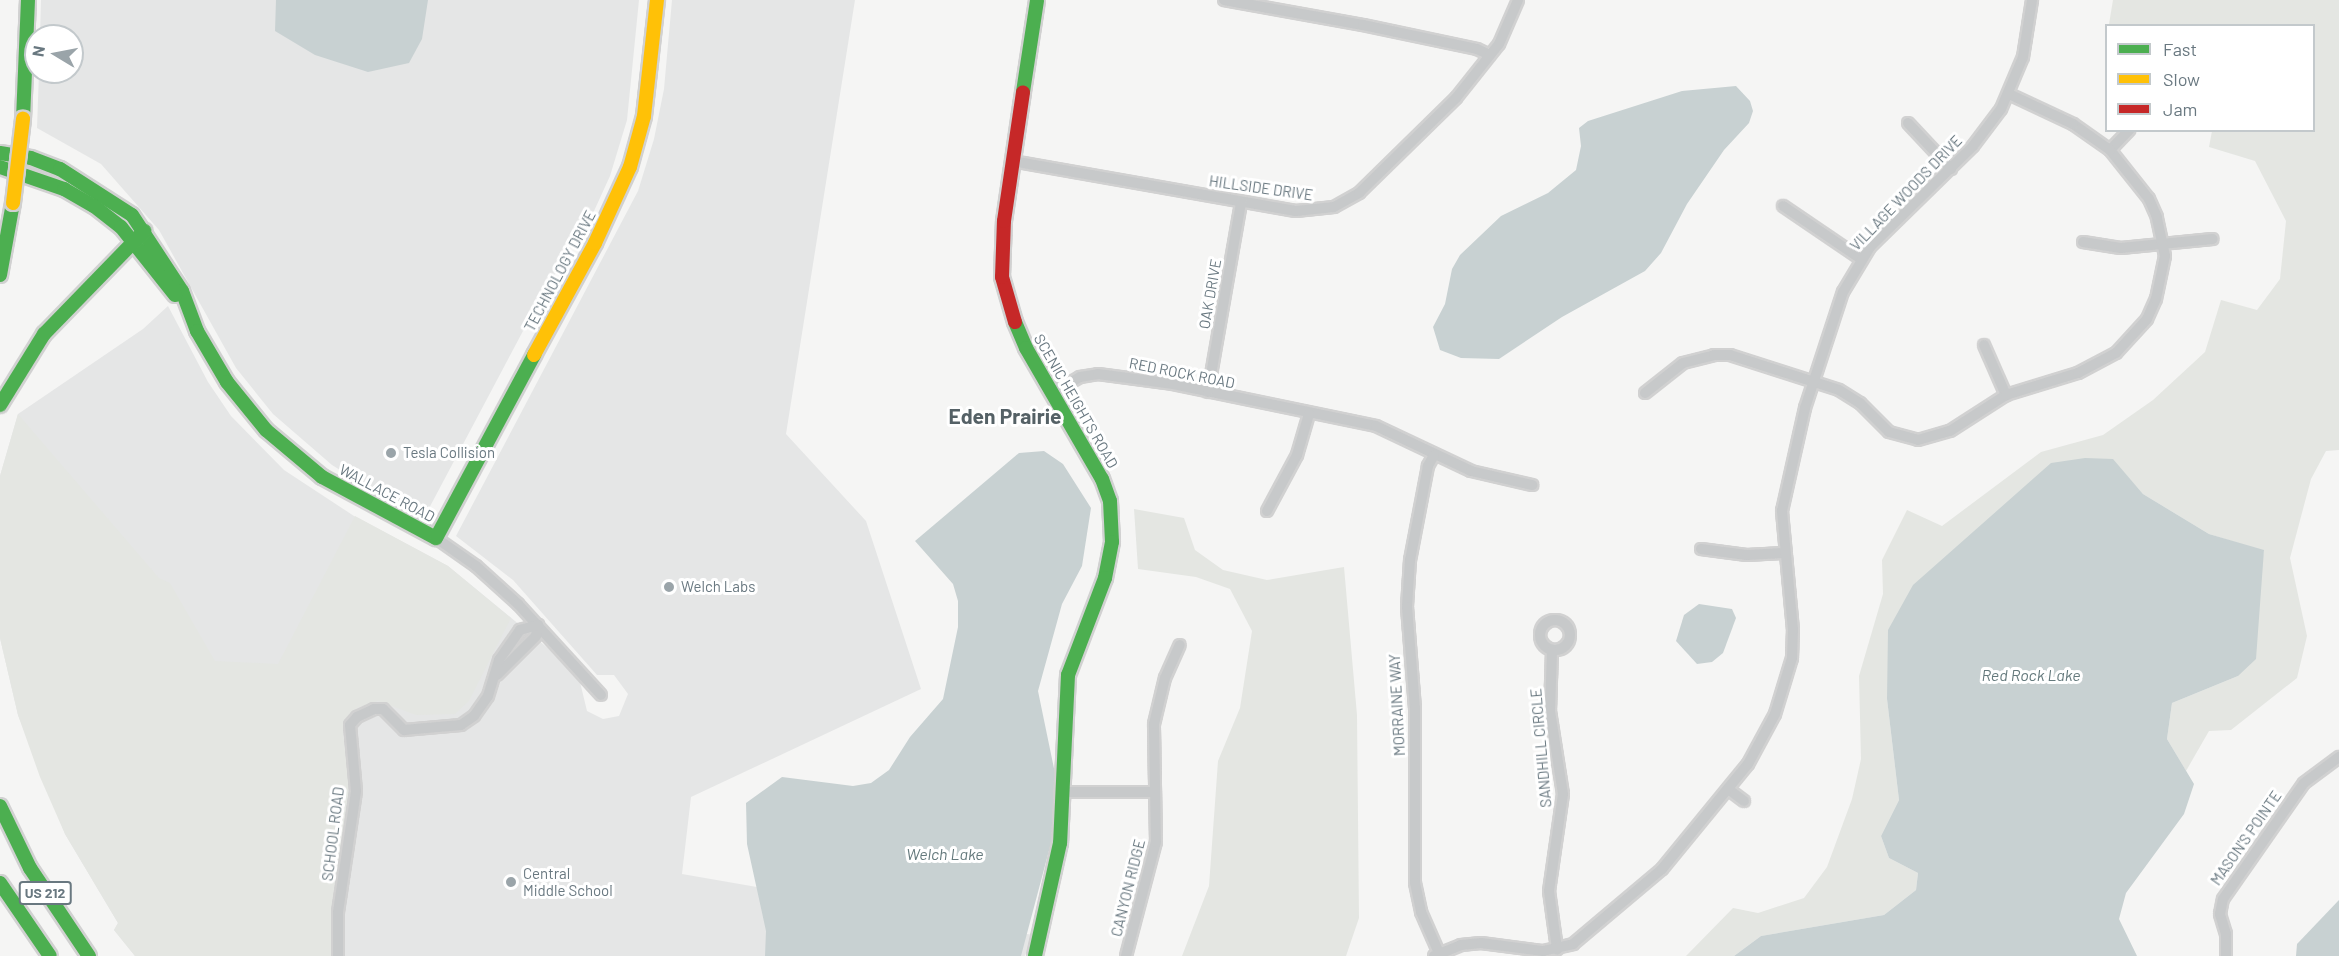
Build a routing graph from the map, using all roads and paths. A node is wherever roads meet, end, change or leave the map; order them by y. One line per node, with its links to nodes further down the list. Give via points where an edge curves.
1 (28, 0): 24 (main road, bridge, via 23,119)
2 (657, 0): 37 (main road, TECHNOLOGY DRIVE, via 645,116 630,167 595,243)
3 (1037, 0): 13 (main road, SCENIC HEIGHTS ROAD)
4 (1224, 0): 7 (street, via 1409,35)
5 (1518, 0): 7 (street, HILLSIDE DRIVE, via 1508,30)
6 (2032, 0): 8 (street, VILLAGE WOODS DRIVE, via 2023,57)
7 (1490, 55): 16 (street, HILLSIDE DRIVE, via 1456,98 1345,202 1312,212)
8 (2009, 94): 11 (street, via 2073,124); 15 (street, VILLAGE WOODS DRIVE, via 1988,128)
9 (1908, 123): 15 (street)
10 (2126, 132): 11 (street)
11 (2110, 150): 22 (street, via 2149,199)
12 (0, 153): 18 (main road, WALLACE ROAD, via 31,158 95,188 132,215)
13 (1012, 161): 16 (street, HILLSIDE DRIVE); 28 (main road, SCENIC HEIGHTS ROAD, via 1001,246 1004,288 1017,330)
14 (0, 166): 21 (main road, WALLACE ROAD, via 63,189 94,206 121,227)
15 (1951, 169): 23 (street, VILLAGE WOODS DRIVE)
16 (1241, 202): 29 (street, OAK DRIVE)
17 (1783, 206): 23 (street)
18 (144, 231): 21 (main road); 25 (main road, WALLACE ROAD, via 182,291)
19 (2213, 239): 22 (street)
20 (2083, 242): 22 (street, via 2121,248)
21 (132, 243): 25 (main road, WALLACE ROAD, via 174,295); 32 (main road, via 44,334)
22 (2164, 245): 31 (street, via 2163,278 2157,299 2147,319 2116,353 2078,373)
23 (1861, 259): 27 (street, VILLAGE WOODS DRIVE, via 1843,292)
24 (0, 275)
25 (183, 300): 37 (main road, WALLACE ROAD, via 227,382 266,430 322,477)
26 (1984, 345): 31 (street)
27 (1813, 382): 30 (street, via 1744,358 1714,355 1683,363); 31 (street, via 1849,395 1889,432 1918,440 1950,431); 39 (street, VILLAGE WOODS DRIVE, via 1782,511)
28 (1054, 392): 29 (street, RED ROCK ROAD, via 1080,377 1098,374); 46 (main road, SCENIC HEIGHTS ROAD, via 1094,459 1112,518 1110,560 1068,675)
29 (1208, 392): 33 (street, RED ROCK ROAD)
30 (1645, 393)
31 (2006, 394)
32 (0, 405)
33 (1309, 414): 34 (street, RED ROCK ROAD, via 1376,426 1403,436); 36 (street, via 1297,455)
34 (1434, 455): 35 (street, RED ROCK ROAD, via 1471,471); 56 (street, MORRAINE WAY, via 1428,466 1410,560 1407,607 1415,708 1415,883)
35 (1532, 485)
36 (1267, 511)
37 (436, 538): 40 (street, WALLACE ROAD, via 498,584)
38 (1701, 549): 39 (street, via 1748,555)
39 (1783, 553): 45 (street, VILLAGE WOODS DRIVE, via 1793,630 1786,686 1763,740)
40 (538, 625): 43 (street, WALLACE ROAD); 59 (street, SCHOOL ROAD, via 520,630 499,660 497,675 474,716 460,725 404,730 383,709 357,717 350,725 356,791 339,903)
41 (1180, 645): 47 (street, CANYON RIDGE, via 1165,678 1154,724)
42 (1552, 651): 54 (street, SANDHILL CIRCLE, via 1550,711 1563,794 1550,891)
43 (601, 695)
44 (2339, 757): 63 (street, MASON'S POINTE, via 2304,783 2223,898 2220,914 2226,934)
45 (1728, 789): 49 (street); 53 (street, VILLAGE WOODS DRIVE, via 1662,869)
46 (1065, 792): 47 (street); 60 (main road, SCENIC HEIGHTS ROAD, via 1058,858)
47 (1155, 792): 61 (street, CANYON RIDGE, via 1154,858)
48 (0, 797): 51 (main road)
49 (1744, 801)
50 (0, 806): 51 (main road, US 212)
51 (9, 826): 58 (main road, US 212, via 30,868)
52 (0, 883): 57 (main road, US 212)
53 (1573, 944): 54 (street, VILLAGE WOODS DRIVE); 62 (street)
54 (1557, 949): 55 (street, VILLAGE WOODS DRIVE)
55 (1543, 954): 56 (street, VILLAGE WOODS DRIVE, via 1481,943)
56 (1436, 955)
57 (50, 956)
58 (89, 956)
59 (338, 956)
60 (1035, 956)
61 (1126, 956)
62 (1576, 956)
63 (2226, 956)

